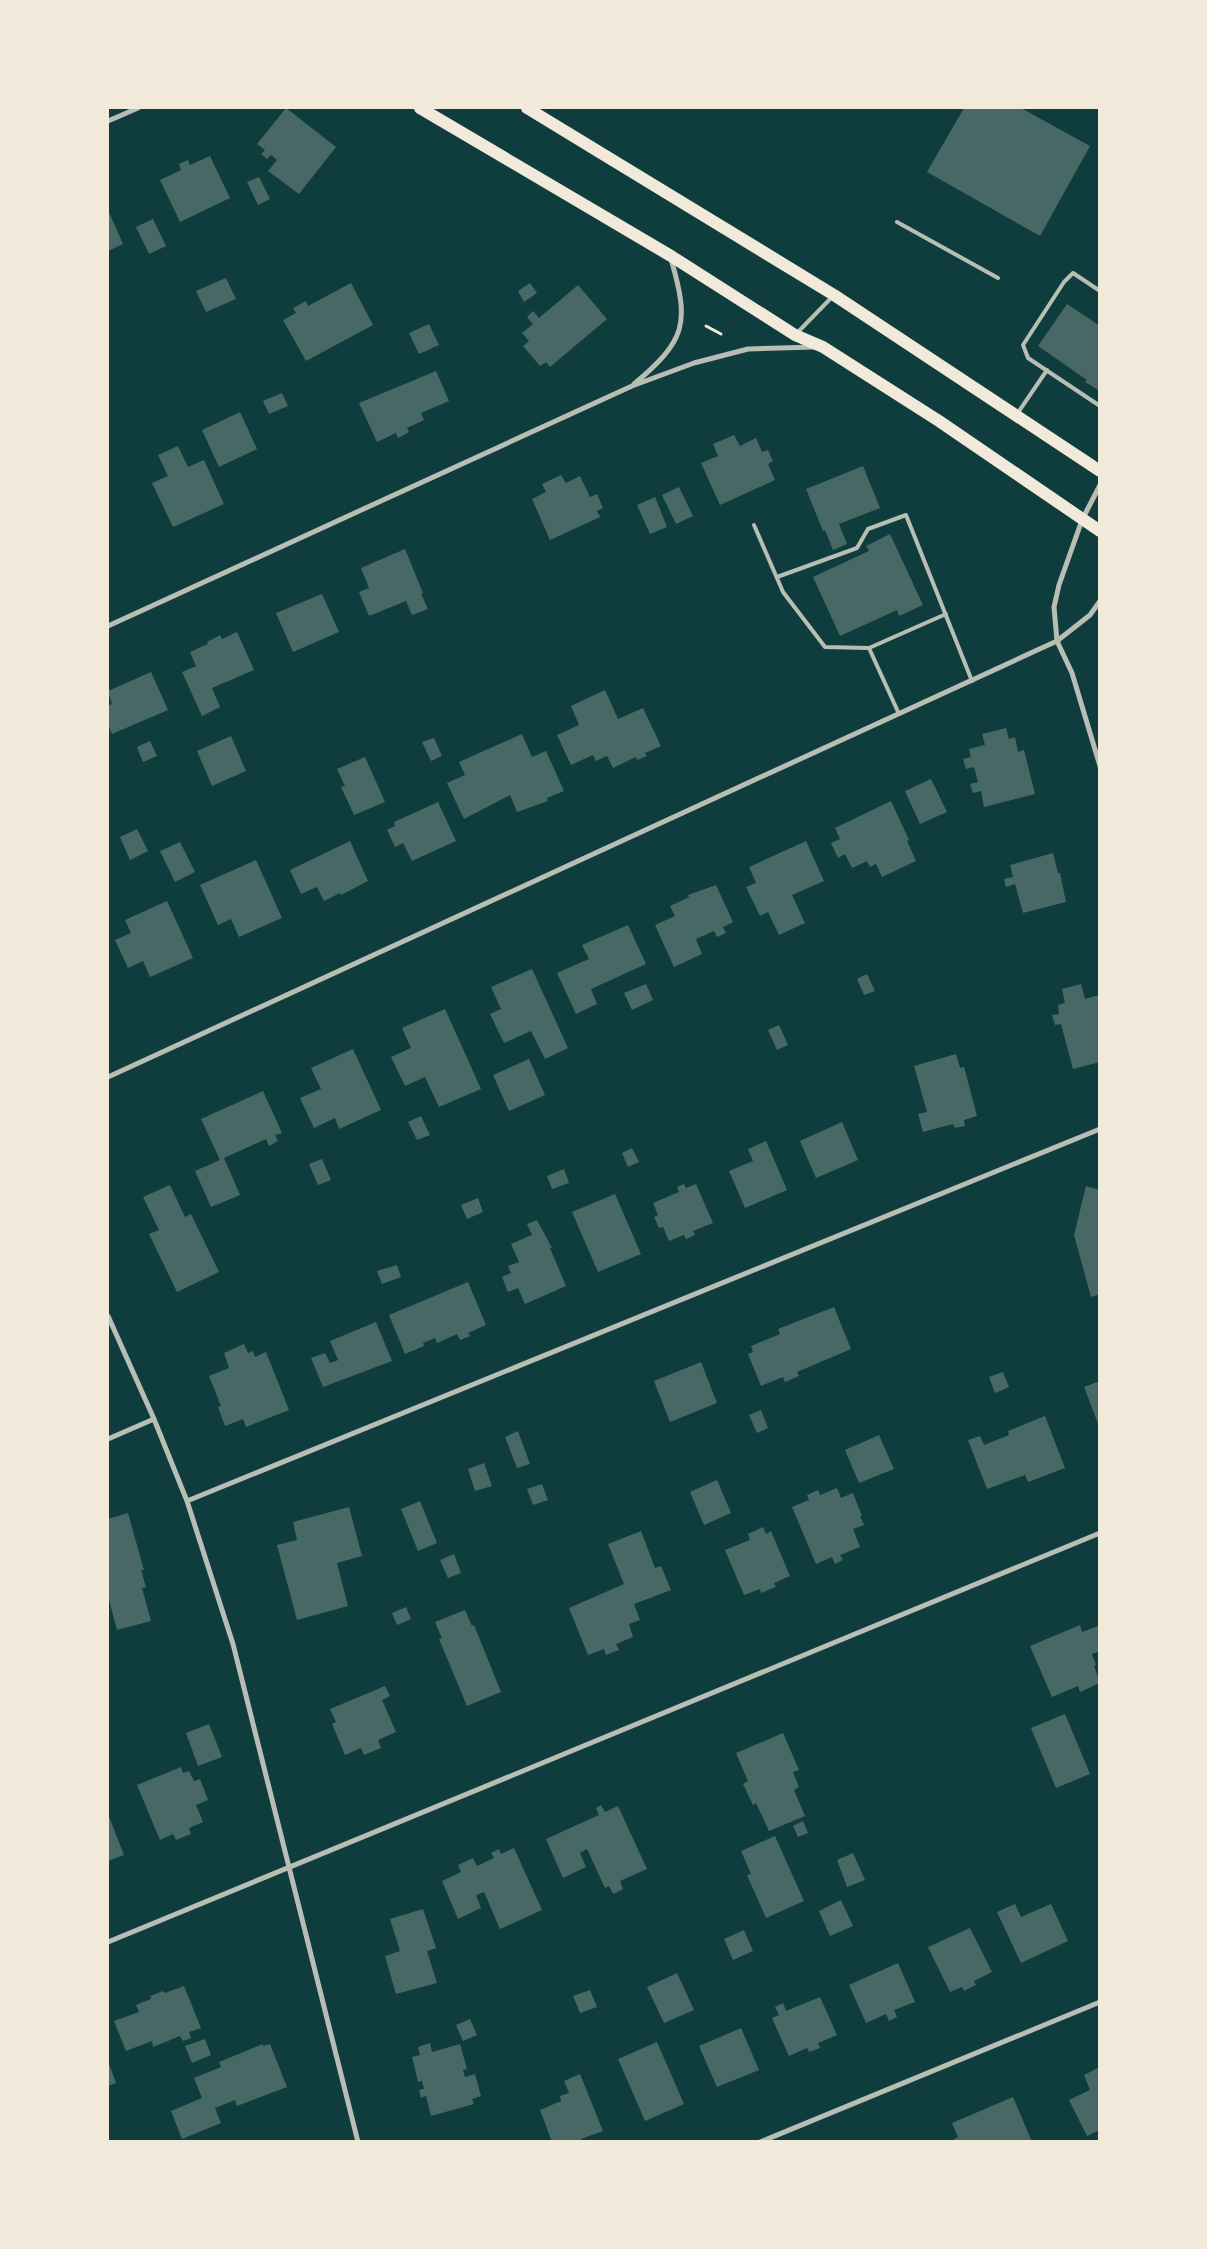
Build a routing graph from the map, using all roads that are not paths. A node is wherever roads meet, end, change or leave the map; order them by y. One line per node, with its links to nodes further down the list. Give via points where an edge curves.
1 (420, 108): 6 (main road)
2 (527, 108): 9 (main road)
3 (133, 109): 4 (street)
4 (108, 121)
5 (897, 222): 7 (lane)
6 (671, 256): 10 (main road); 13 (street, via 680,288 681,328 672,346)
7 (998, 278)
8 (1100, 291): 12 (lane, via 1073,273 1064,282 1023,345 1028,358)
9 (834, 295): 10 (lane); 15 (main road)
10 (795, 335): 11 (main road)
11 (822, 347): 13 (street, via 748,349 694,363); 18 (main road, via 939,421)
12 (1046, 370): 14 (lane); 15 (lane)
13 (632, 386): 24 (street)
14 (1100, 406)
15 (1016, 415): 16 (main road)
16 (1100, 471)
17 (1100, 485): 18 (street)
18 (1082, 520): 20 (main road); 25 (street, via 1054,607)
19 (754, 525): 21 (lane)
20 (1100, 531)
21 (777, 577): 23 (lane, via 857,548 868,528 906,515); 26 (lane, via 783,592 825,647)
22 (1100, 601): 25 (street, via 1090,615)
23 (946, 614): 26 (lane); 27 (lane)
24 (108, 626)
25 (1057, 641): 27 (street); 29 (street, via 1072,673)
26 (869, 648): 28 (lane)
27 (972, 680): 28 (street)
28 (899, 714): 30 (street)
29 (1100, 766)
30 (108, 1076)
31 (1100, 1129): 35 (street)
32 (108, 1316): 33 (street)
33 (154, 1419): 34 (street); 35 (street)
34 (108, 1439)
35 (187, 1500): 37 (street, via 233,1644)
36 (1100, 1533): 37 (street)
37 (290, 1867): 38 (street); 40 (street)
38 (108, 1942)
39 (1100, 2002): 41 (street)
40 (358, 2142)
41 (760, 2142)

